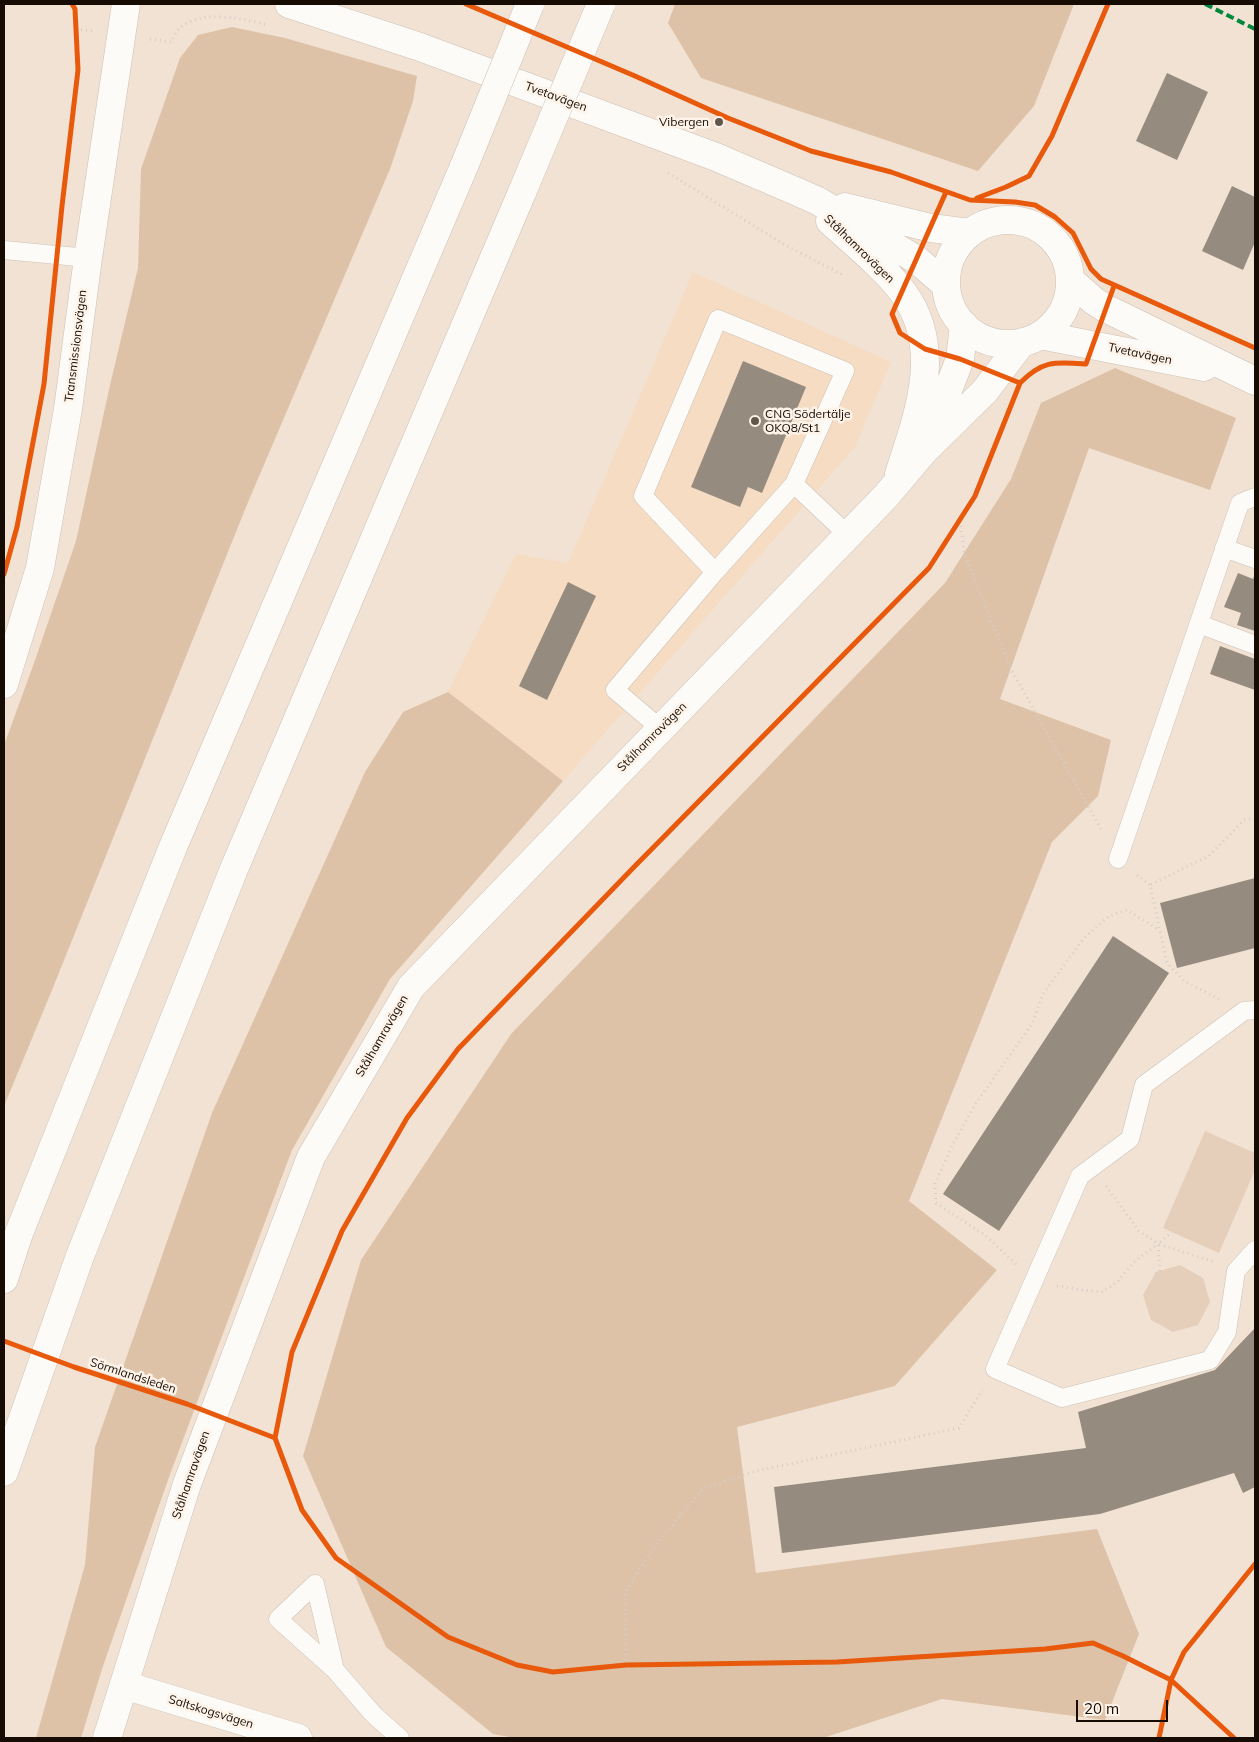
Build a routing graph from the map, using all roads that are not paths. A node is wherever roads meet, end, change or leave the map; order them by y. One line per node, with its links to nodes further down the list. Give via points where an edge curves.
1 (126, 4): 8 (main road, Transmissionsvägen)
2 (289, 4): 5 (main road, Tvetavägen, via 420,47 716,157)
3 (530, 4): 29 (main road, bridge, via 465,164 173,847)
4 (601, 4): 30 (main road, bridge, via 230,878 80,1256)
5 (809, 197): 6 (main road, Tvetavägen, via 931,228); 10 (main road, Tvetavägen, via 917,260); 16 (main road, Stålhamravägen, via 890,277 903,292 918,322 925,349 925,378 918,414)
6 (969, 233): 9 (main road, via 1001,220 1018,220 1034,225 1060,247); 10 (main road, via 951,256)
7 (4, 250): 8 (lane)
8 (88, 258): 24 (main road, Transmissionsvägen, via 68,409 40,568)
9 (1070, 280): 12 (main road, via 1067,299 1059,317); 13 (main road, Tvetavägen, via 1105,308)
10 (946, 285): 11 (main road, via 951,306)
11 (964, 325): 12 (main road, via 985,339 1009,344); 14 (main road, Stålhamravägen, via 960,359)
12 (1031, 339): 13 (main road, Tvetavägen, via 1093,344); 14 (main road, Stålhamravägen)
13 (1248, 378)
14 (924, 451): 16 (main road, Stålhamravägen)
15 (794, 484): 18 (lane); 21 (lane); 21 (lane, via 845,372 718,318 643,496)
16 (896, 484): 18 (main road, Stålhamravägen)
17 (1255, 497): 19 (lane, via 1240,503)
18 (848, 535): 25 (main road, Stålhamravägen)
19 (1224, 548): 20 (lane); 22 (lane)
20 (1255, 559)
21 (715, 572): 25 (lane, via 615,690)
22 (1198, 624): 23 (lane); 26 (lane)
23 (1255, 645)
24 (4, 684)
25 (661, 729): 32 (main road, Stålhamravägen, via 411,987 311,1157 186,1484)
26 (1118, 859)
27 (1250, 1011): 28 (lane, via 1144,1085 1130,1139 1080,1176 995,1368 1062,1398 1210,1360 1227,1332 1236,1271)
28 (1255, 1250)
29 (4, 1279)
30 (4, 1472)
31 (335, 1670): 35 (lane, via 374,1715)
32 (124, 1685): 33 (main road, Stålhamravägen); 34 (main road, Saltskogsvägen)
33 (107, 1738)
34 (298, 1738)
35 (400, 1738)

